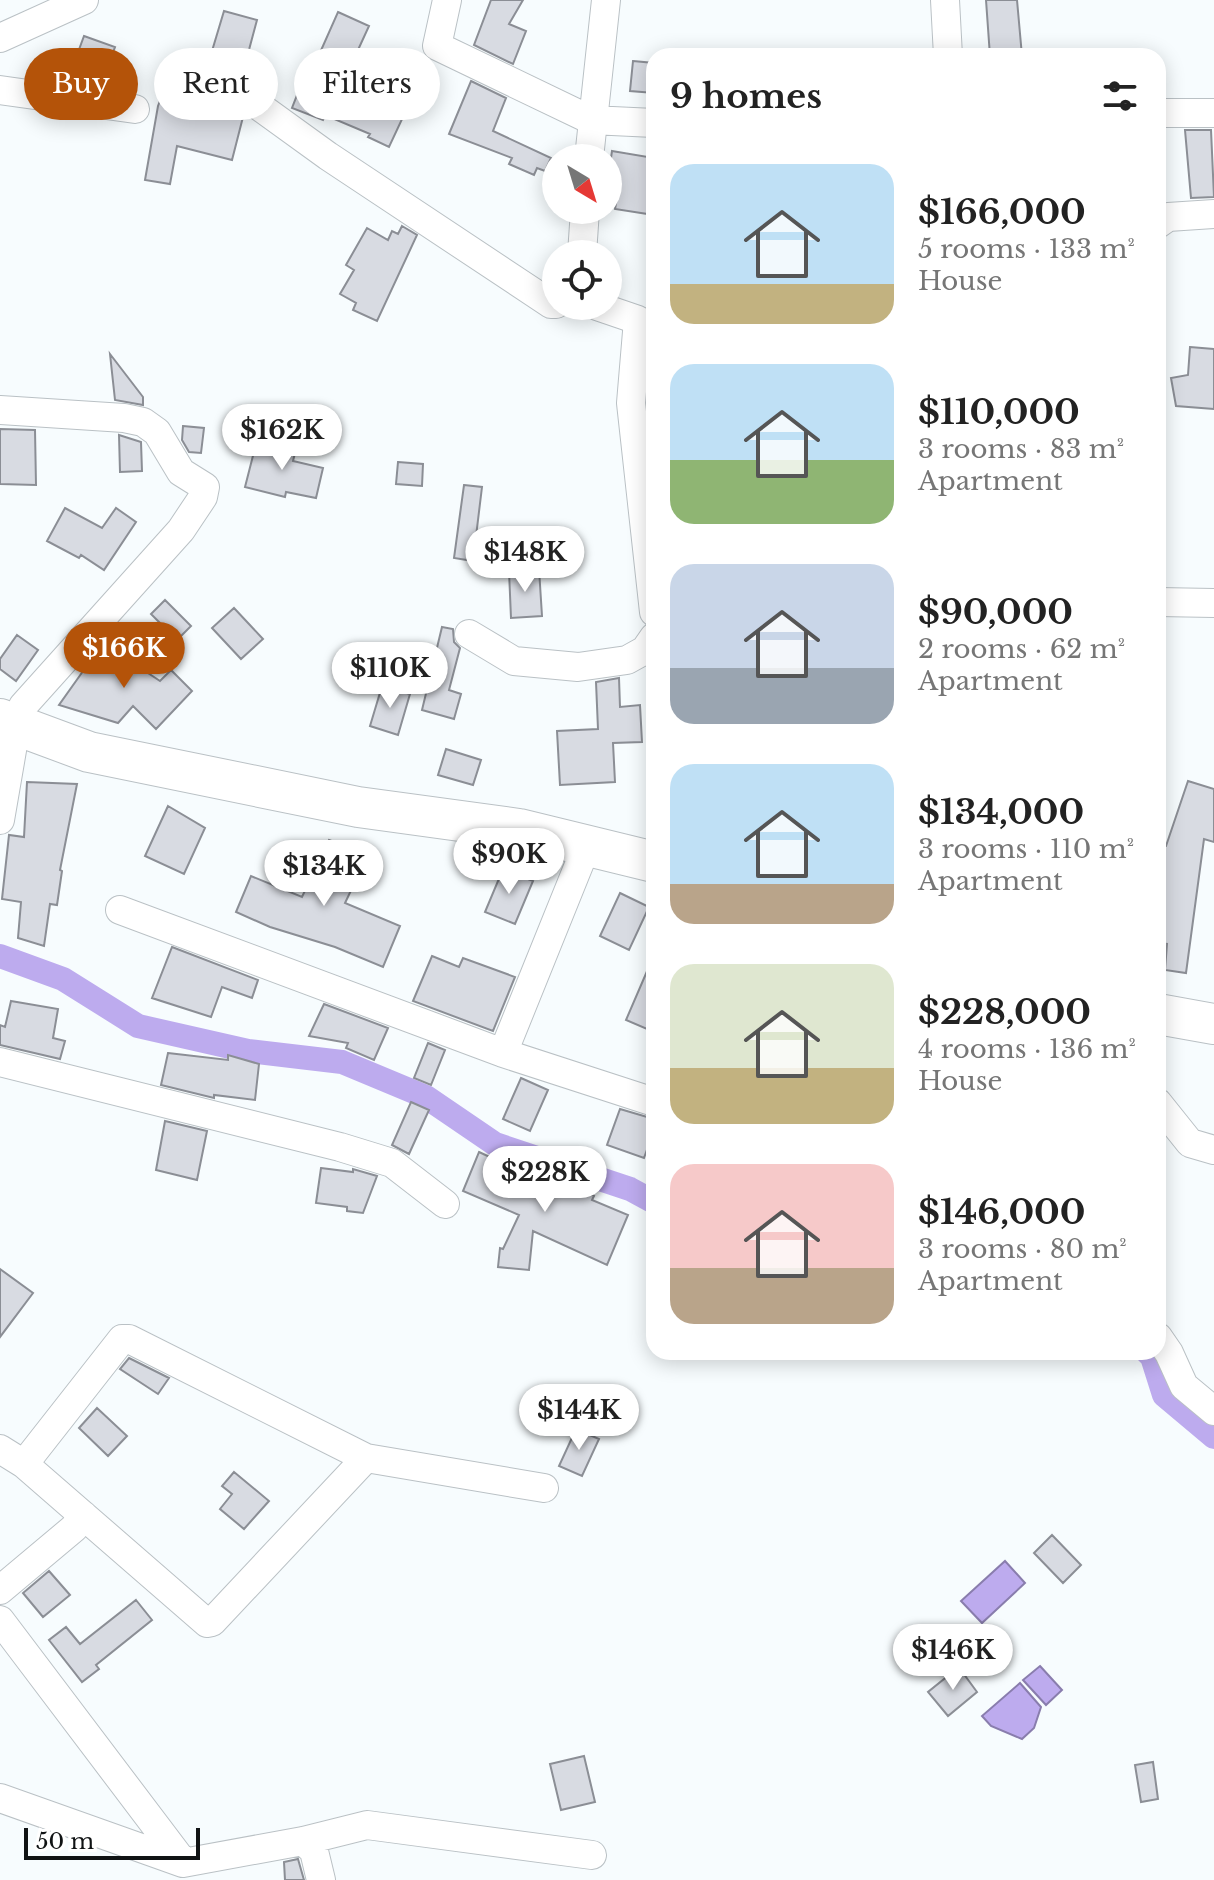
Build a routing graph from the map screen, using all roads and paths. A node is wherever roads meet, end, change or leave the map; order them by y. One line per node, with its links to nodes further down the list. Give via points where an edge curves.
1 (84, 0): 5 (street)
2 (447, 0): 12 (street, via 437,46)
3 (606, 0): 12 (street)
4 (945, 0): 6 (street)
5 (0, 38)
6 (948, 48)
7 (0, 90): 8 (street)
8 (24, 93)
9 (1166, 113): 10 (street)
10 (1214, 113)
11 (278, 120): 17 (street)
12 (591, 120): 13 (street); 14 (street)
13 (646, 123)
14 (590, 144)
15 (1214, 214): 16 (street)
16 (1166, 218)
17 (542, 298)
18 (622, 315): 20 (street, via 638,320 631,403)
19 (0, 410): 25 (street, via 143,422 157,432 181,472 205,487 181,530)
20 (646, 539)
21 (1166, 602): 22 (street)
22 (1214, 603)
23 (469, 634): 24 (street, via 514,661 578,667 627,660)
24 (646, 649)
25 (5, 729): 26 (street); 27 (main road, via 233,783 519,829)
26 (0, 820)
27 (587, 845): 28 (main road); 32 (street)
28 (646, 860)
29 (120, 910): 32 (street)
30 (1166, 1015): 31 (main road)
31 (1214, 1024)
32 (503, 1053): 34 (street)
33 (0, 1062): 37 (street, via 392,1163)
34 (646, 1099)
35 (1166, 1113): 36 (street, via 1190,1143)
36 (1214, 1150)
37 (445, 1204)
38 (1166, 1349): 39 (street, via 1184,1386)
39 (1214, 1411)
40 (0, 1449): 42 (street)
41 (366, 1458): 42 (street, via 122,1339); 43 (street); 44 (street, via 212,1622)
42 (24, 1464): 44 (street)
43 (544, 1488)
44 (83, 1515): 45 (street)
45 (0, 1590)
46 (0, 1620): 50 (street)
47 (0, 1798): 50 (street)
48 (303, 1841): 49 (street, via 367,1825); 50 (street); 51 (street, via 314,1851)
49 (592, 1855)
50 (183, 1863)
51 (321, 1880)

